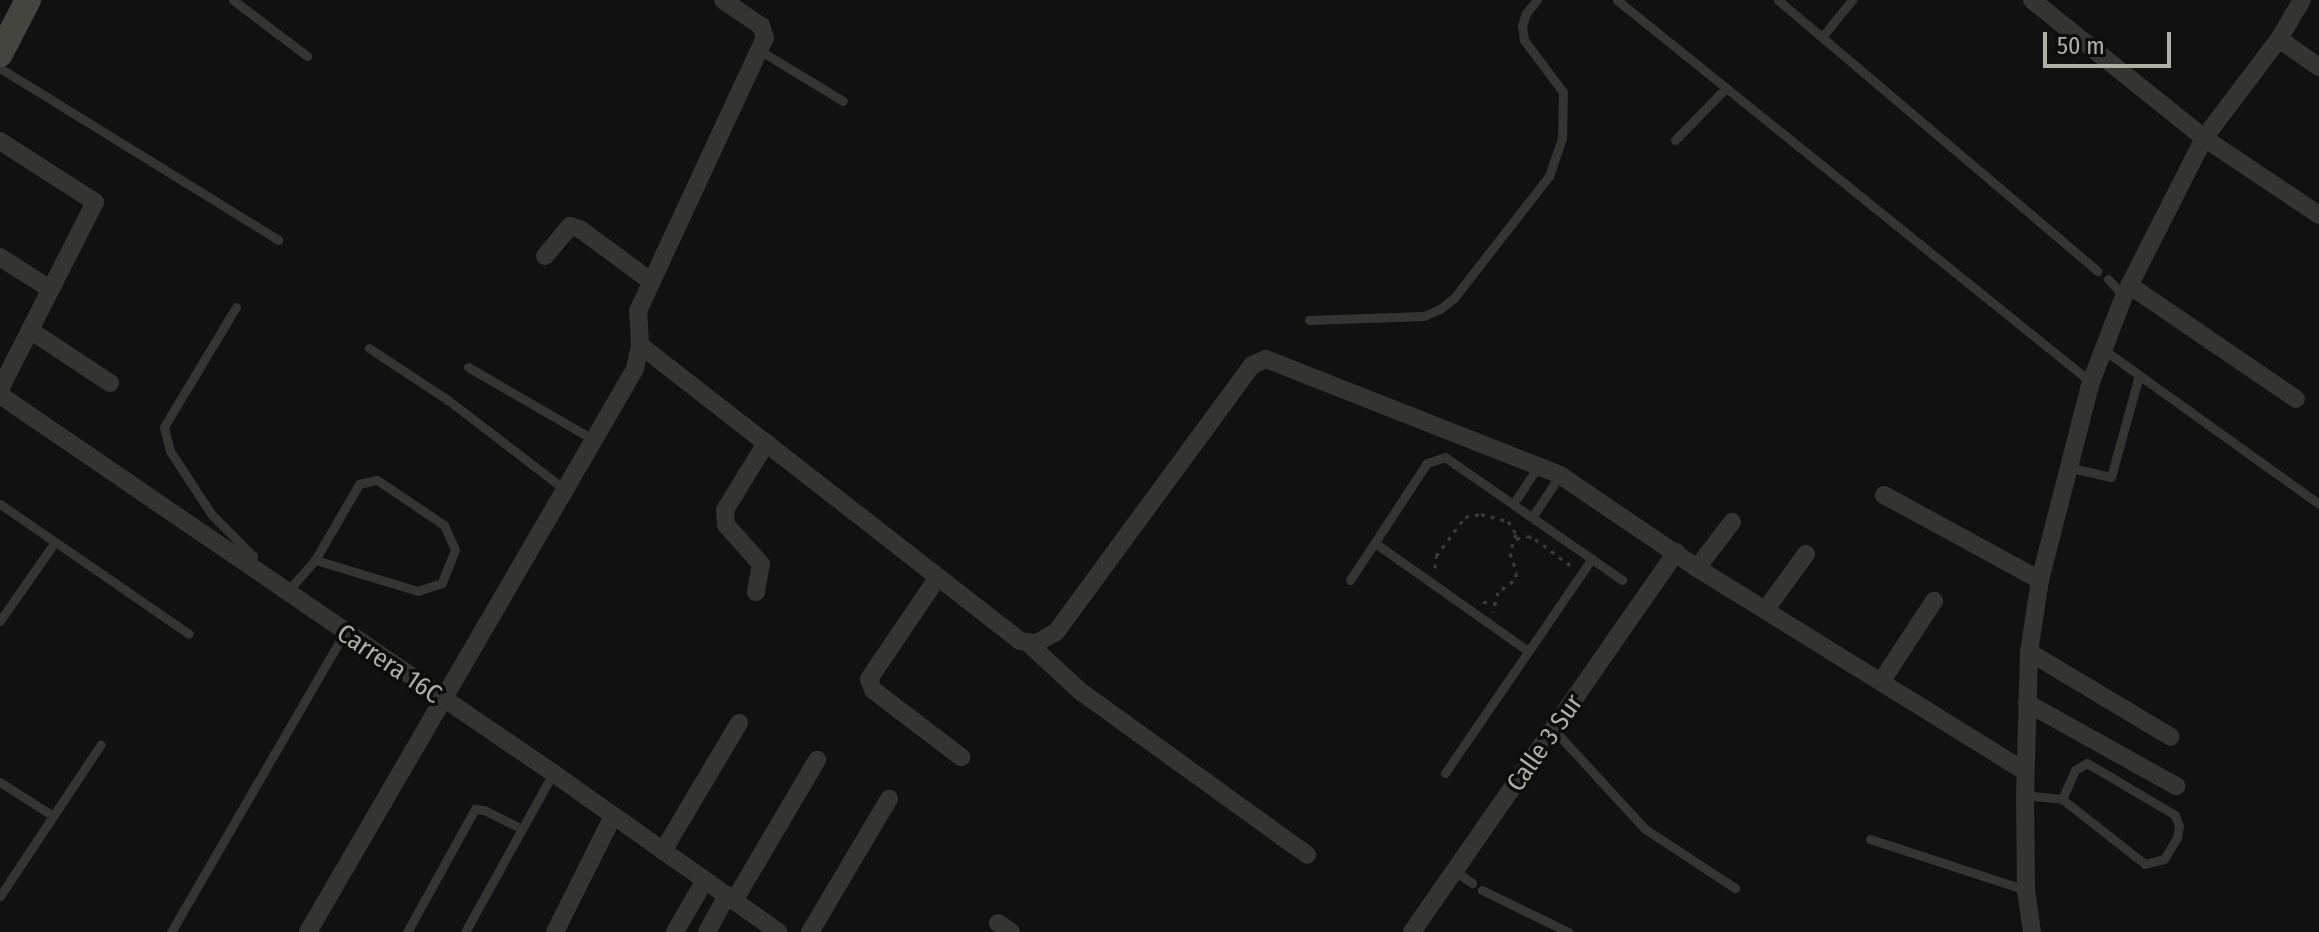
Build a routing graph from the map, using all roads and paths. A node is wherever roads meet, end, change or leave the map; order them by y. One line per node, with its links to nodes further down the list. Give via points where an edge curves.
1 (233, 0): 14 (lane)
2 (723, 0): 12 (street, via 761,26)
3 (1537, 0): 32 (lane, via 1526,13 1524,40 1563,92 1562,139 1549,176 1440,309 1424,316)
4 (1617, 0): 17 (lane)
5 (1778, 0): 10 (lane)
6 (1852, 0): 10 (lane)
7 (2032, 0): 19 (street)
8 (2302, 0): 11 (street)
9 (21, 3): 13 (main road)
10 (1822, 37): 26 (lane)
11 (2279, 39): 15 (street); 19 (street)
12 (762, 41): 18 (lane); 28 (street)
13 (0, 54)
14 (307, 56)
15 (2319, 67)
16 (0, 68): 23 (lane)
17 (1726, 88): 20 (lane); 39 (lane)
18 (843, 101)
19 (2204, 138): 22 (street); 30 (street)
20 (1675, 140)
21 (0, 141): 29 (street, via 95,202)
22 (2319, 215)
23 (278, 240)
24 (545, 256): 28 (street, via 570,226)
25 (0, 257): 29 (street)
26 (2098, 271)
27 (2108, 279): 30 (lane)
28 (652, 282): 34 (street, via 638,311)
29 (50, 289): 33 (street)
30 (2127, 290): 36 (street); 43 (street)
31 (236, 307): 64 (lane, via 164,427 170,451 212,515 253,556)
32 (1309, 320)
33 (30, 330): 40 (street); 41 (street)
34 (640, 345): 44 (street, via 635,369); 45 (street)
35 (369, 348): 49 (lane, via 448,400)
36 (2104, 350): 38 (lane); 39 (street)
37 (468, 367): 44 (lane)
38 (2139, 375): 47 (lane, via 2111,477); 53 (lane)
39 (2091, 382): 47 (street)
40 (110, 383)
41 (0, 389)
42 (0, 395): 64 (street, Carrera 16C)
43 (2296, 399)
44 (594, 440): 49 (street)
45 (766, 443): 67 (street); 71 (street, via 725,510 726,525 761,564)
46 (1539, 465): 48 (street); 51 (lane); 81 (street, via 1266,359 1258,361 1056,632)
47 (2071, 468): 70 (street)
48 (1560, 475): 54 (lane); 59 (street)
49 (564, 489): 85 (street)
50 (1884, 495): 70 (street)
51 (1514, 503): 54 (lane); 58 (lane, via 1451,459 1432,459)
52 (0, 504): 57 (lane)
53 (2319, 504)
54 (1533, 516): 61 (lane)
55 (1732, 522): 63 (street)
56 (1516, 539): 65 (path, via 1535,539); 66 (path, via 1508,521 1470,515 1436,556 1435,569); 75 (path, via 1510,553 1516,576 1498,592)
57 (55, 542): 77 (lane); 80 (lane)
58 (1375, 543): 68 (lane); 78 (lane)
59 (1676, 552): 63 (street); 88 (street, Calle 3 Sur)
60 (1806, 554): 76 (street)
61 (1592, 558): 65 (lane); 69 (lane)
62 (315, 560): 62 (lane, via 418,591 442,583 455,550 444,525 377,480 359,484); 72 (lane)
63 (1697, 568): 76 (street)
64 (251, 569): 72 (street, Carrera 16C)
65 (1581, 573): 82 (lane)
66 (1441, 575)
67 (938, 577): 81 (street); 91 (street, via 869,679 873,690)
68 (1350, 580)
69 (1622, 580)
70 (2040, 580): 83 (street)
71 (756, 592)
72 (286, 593): 79 (street, Carrera 16C)
73 (1477, 600): 75 (path)
74 (1934, 601): 84 (street)
75 (1495, 603): 78 (path)
76 (1766, 609): 84 (street)
77 (0, 621)
78 (1491, 623): 82 (lane)
79 (344, 633): 85 (street, Carrera 16C); 115 (lane)
80 (189, 634)
81 (1028, 643): 106 (street, via 1080,691)
82 (1528, 651): 95 (lane)
83 (2029, 652): 86 (street); 89 (street)
84 (1881, 682): 93 (street)
85 (444, 701): 94 (street, Carrera 16C); 116 (street)
86 (2027, 703): 93 (street); 97 (street)
87 (739, 723): 105 (street)
88 (1554, 730): 107 (street, Calle 3 Sur); 110 (lane, via 1645,829)
89 (2171, 737)
90 (101, 744): 101 (lane)
91 (961, 757)
92 (817, 760): 114 (street)
93 (2025, 771): 98 (street)
94 (553, 773): 102 (street, Carrera 16C); 103 (lane)
95 (1445, 773)
96 (0, 782): 101 (lane)
97 (2176, 786)
98 (2025, 795): 100 (lane); 112 (street)
99 (889, 799): 123 (street)
100 (2062, 799): 100 (lane, via 2145,864 2164,859 2177,837 2175,815 2087,763 2075,770)
101 (53, 816): 113 (lane)
102 (613, 816): 105 (street, Carrera 16C); 119 (street)
103 (522, 829): 117 (lane, via 475,809); 118 (lane)
104 (1870, 839): 112 (lane)
105 (663, 851): 108 (street, Carrera 16C)
106 (1307, 855)
107 (1455, 871): 109 (lane); 124 (street, Calle 3 Sur)
108 (705, 880): 114 (street, Carrera 16C); 120 (street)
109 (1472, 883)
110 (1735, 888)
111 (1482, 890): 125 (lane)
112 (2026, 890): 126 (street)
113 (0, 896)
114 (730, 898): 121 (street); 122 (street, Carrera 16C)
115 (171, 932)
116 (308, 932)
117 (407, 932)
118 (465, 932)
119 (555, 932)
120 (675, 932)
121 (707, 932)
122 (778, 932)
123 (810, 932)
124 (1412, 932)
125 (1568, 932)
126 (2032, 932)

